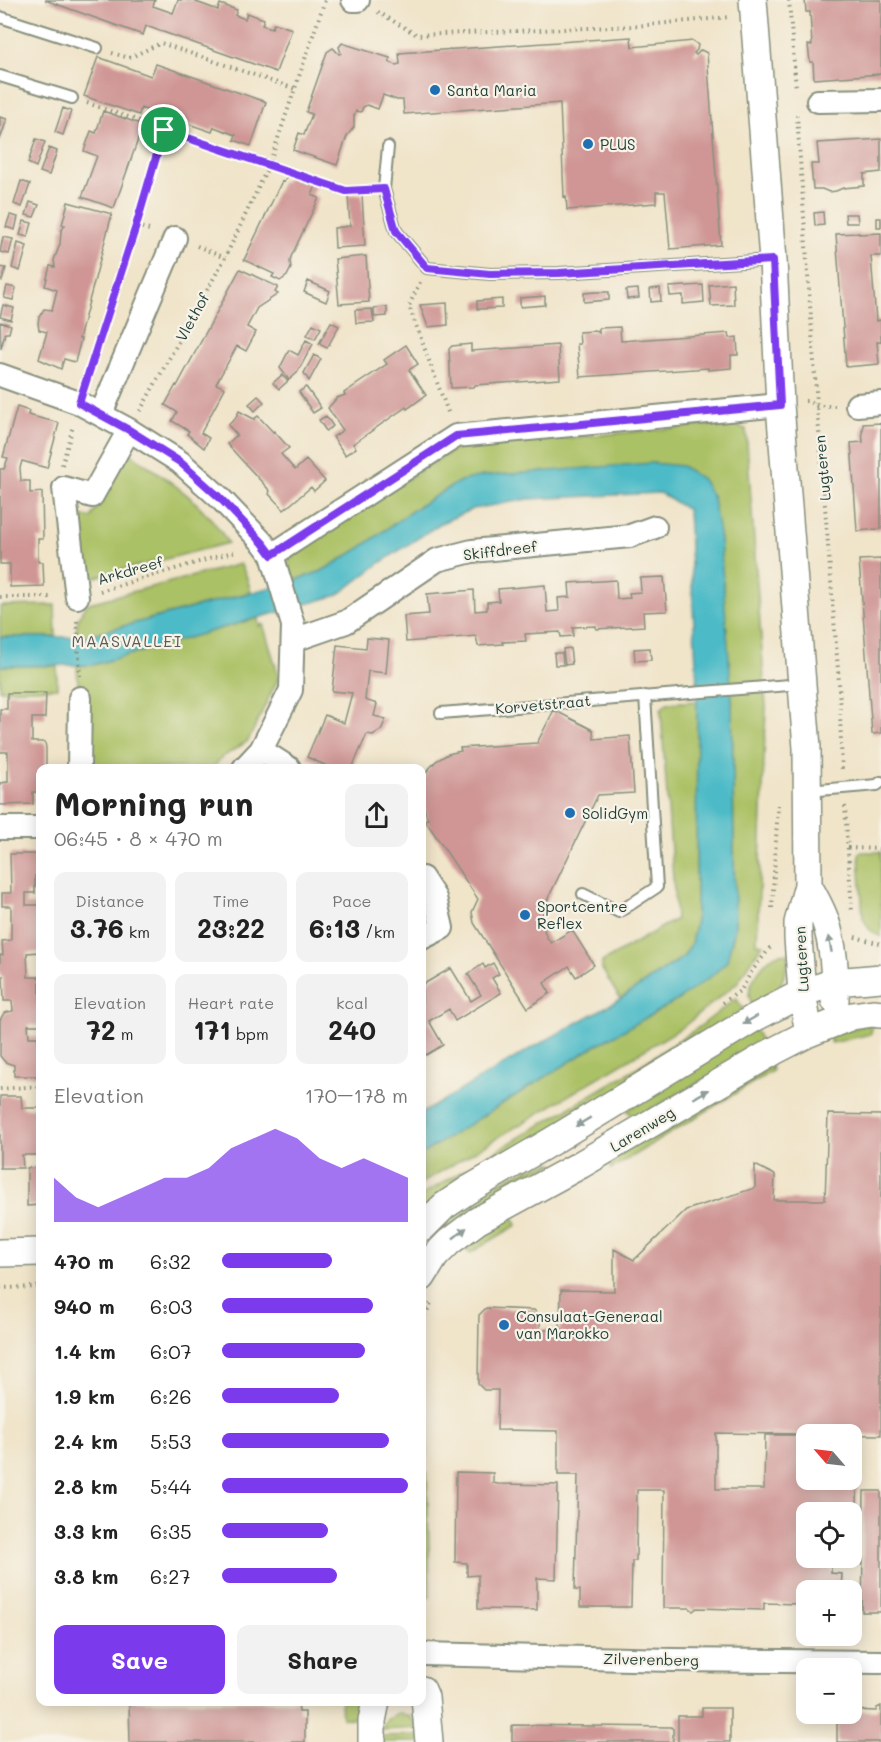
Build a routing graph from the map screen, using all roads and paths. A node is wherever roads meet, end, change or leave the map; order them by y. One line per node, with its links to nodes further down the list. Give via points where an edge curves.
1 (325, 0): 8 (path, Vlethof)
2 (356, 0): 4 (path, via 417,35 636,26)
3 (789, 0): 9 (path)
4 (754, 7): 19 (street, Lugteren)
5 (0, 17): 6 (lane)
6 (97, 48): 8 (path, via 129,58 161,43)
7 (0, 75): 10 (lane)
8 (295, 89): 16 (path, Vlethof)
9 (796, 90)
10 (72, 98): 14 (path)
11 (818, 100): 12 (street)
12 (881, 100)
13 (797, 113): 26 (path, Lugteren)
14 (164, 130): 16 (path); 22 (path)
15 (388, 147): 17 (lane)
16 (269, 165): 17 (path, via 346,191); 28 (path, Vlethof, via 225,258)
17 (384, 189): 20 (lane, via 396,231)
18 (176, 238): 27 (street)
19 (773, 260): 20 (lane, via 559,273 501,274); 24 (street, Lugteren)
20 (427, 268): 29 (path, via 409,306)
21 (0, 375): 22 (street)
22 (79, 403): 27 (street); 30 (path, via 61,465)
23 (881, 403): 25 (street)
24 (780, 405): 26 (path, via 808,401); 29 (street); 36 (street, Lugteren)
25 (857, 405): 26 (path)
26 (817, 406): 45 (path, Lugteren, via 839,681)
27 (101, 414): 28 (street)
28 (129, 430): 30 (street, via 92,496); 32 (street, via 180,462 219,497)
29 (456, 436): 32 (street)
30 (64, 488): 34 (street)
31 (655, 527): 35 (street, Skiffdreef, via 630,536 472,551 437,560 346,622)
32 (271, 557): 34 (path, Arkdreef); 35 (street)
33 (0, 597): 34 (path, Arkdreef)
34 (77, 597): 38 (path)
35 (294, 632): 40 (street, via 291,690)
36 (802, 684): 37 (lane, Korvetstraat); 46 (street, Lugteren)
37 (645, 696): 39 (lane, Korvetstraat); 53 (lane, via 657,887 619,912)
38 (80, 698): 41 (street)
39 (441, 713)
40 (261, 750): 42 (street); 43 (street)
41 (79, 764)
42 (248, 764)
43 (283, 764)
44 (880, 786): 45 (lane)
45 (843, 787): 46 (lane); 49 (path, Lugteren)
46 (807, 791): 52 (street, Lugteren)
47 (0, 828): 48 (street)
48 (36, 828)
49 (848, 848): 50 (path); 54 (path, Lugteren)
50 (881, 849)
51 (426, 884): 55 (street, via 435,898 442,928)
52 (808, 885): 60 (street, Lugteren, one-way to 52, via 825,920); 61 (street, Lugteren, via 798,923)
53 (584, 894)
54 (852, 915)
55 (426, 936)
56 (854, 937): 57 (path)
57 (881, 944)
58 (780, 947): 62 (path, via 770,948 741,990)
59 (881, 978): 60 (street)
60 (835, 982): 61 (street); 64 (street, Lugteren)
61 (802, 993): 64 (street, Lugteren); 67 (street, one-way to 67, via 468,1190)
62 (718, 1006)
63 (881, 1014): 64 (street, Larenweg, via 852,1016)
64 (821, 1028): 70 (street, Larenweg, one-way to 64, via 435,1256 477,1221)
65 (36, 1086): 66 (path)
66 (0, 1089)
67 (426, 1224)
68 (36, 1252): 69 (street)
69 (0, 1253)
70 (426, 1279)
71 (36, 1287): 72 (path)
72 (0, 1288)
73 (426, 1654): 74 (street, Zilverenberg)
74 (881, 1662)
75 (375, 1706): 77 (street)
76 (426, 1706): 78 (street)
77 (372, 1742)
78 (429, 1742)

